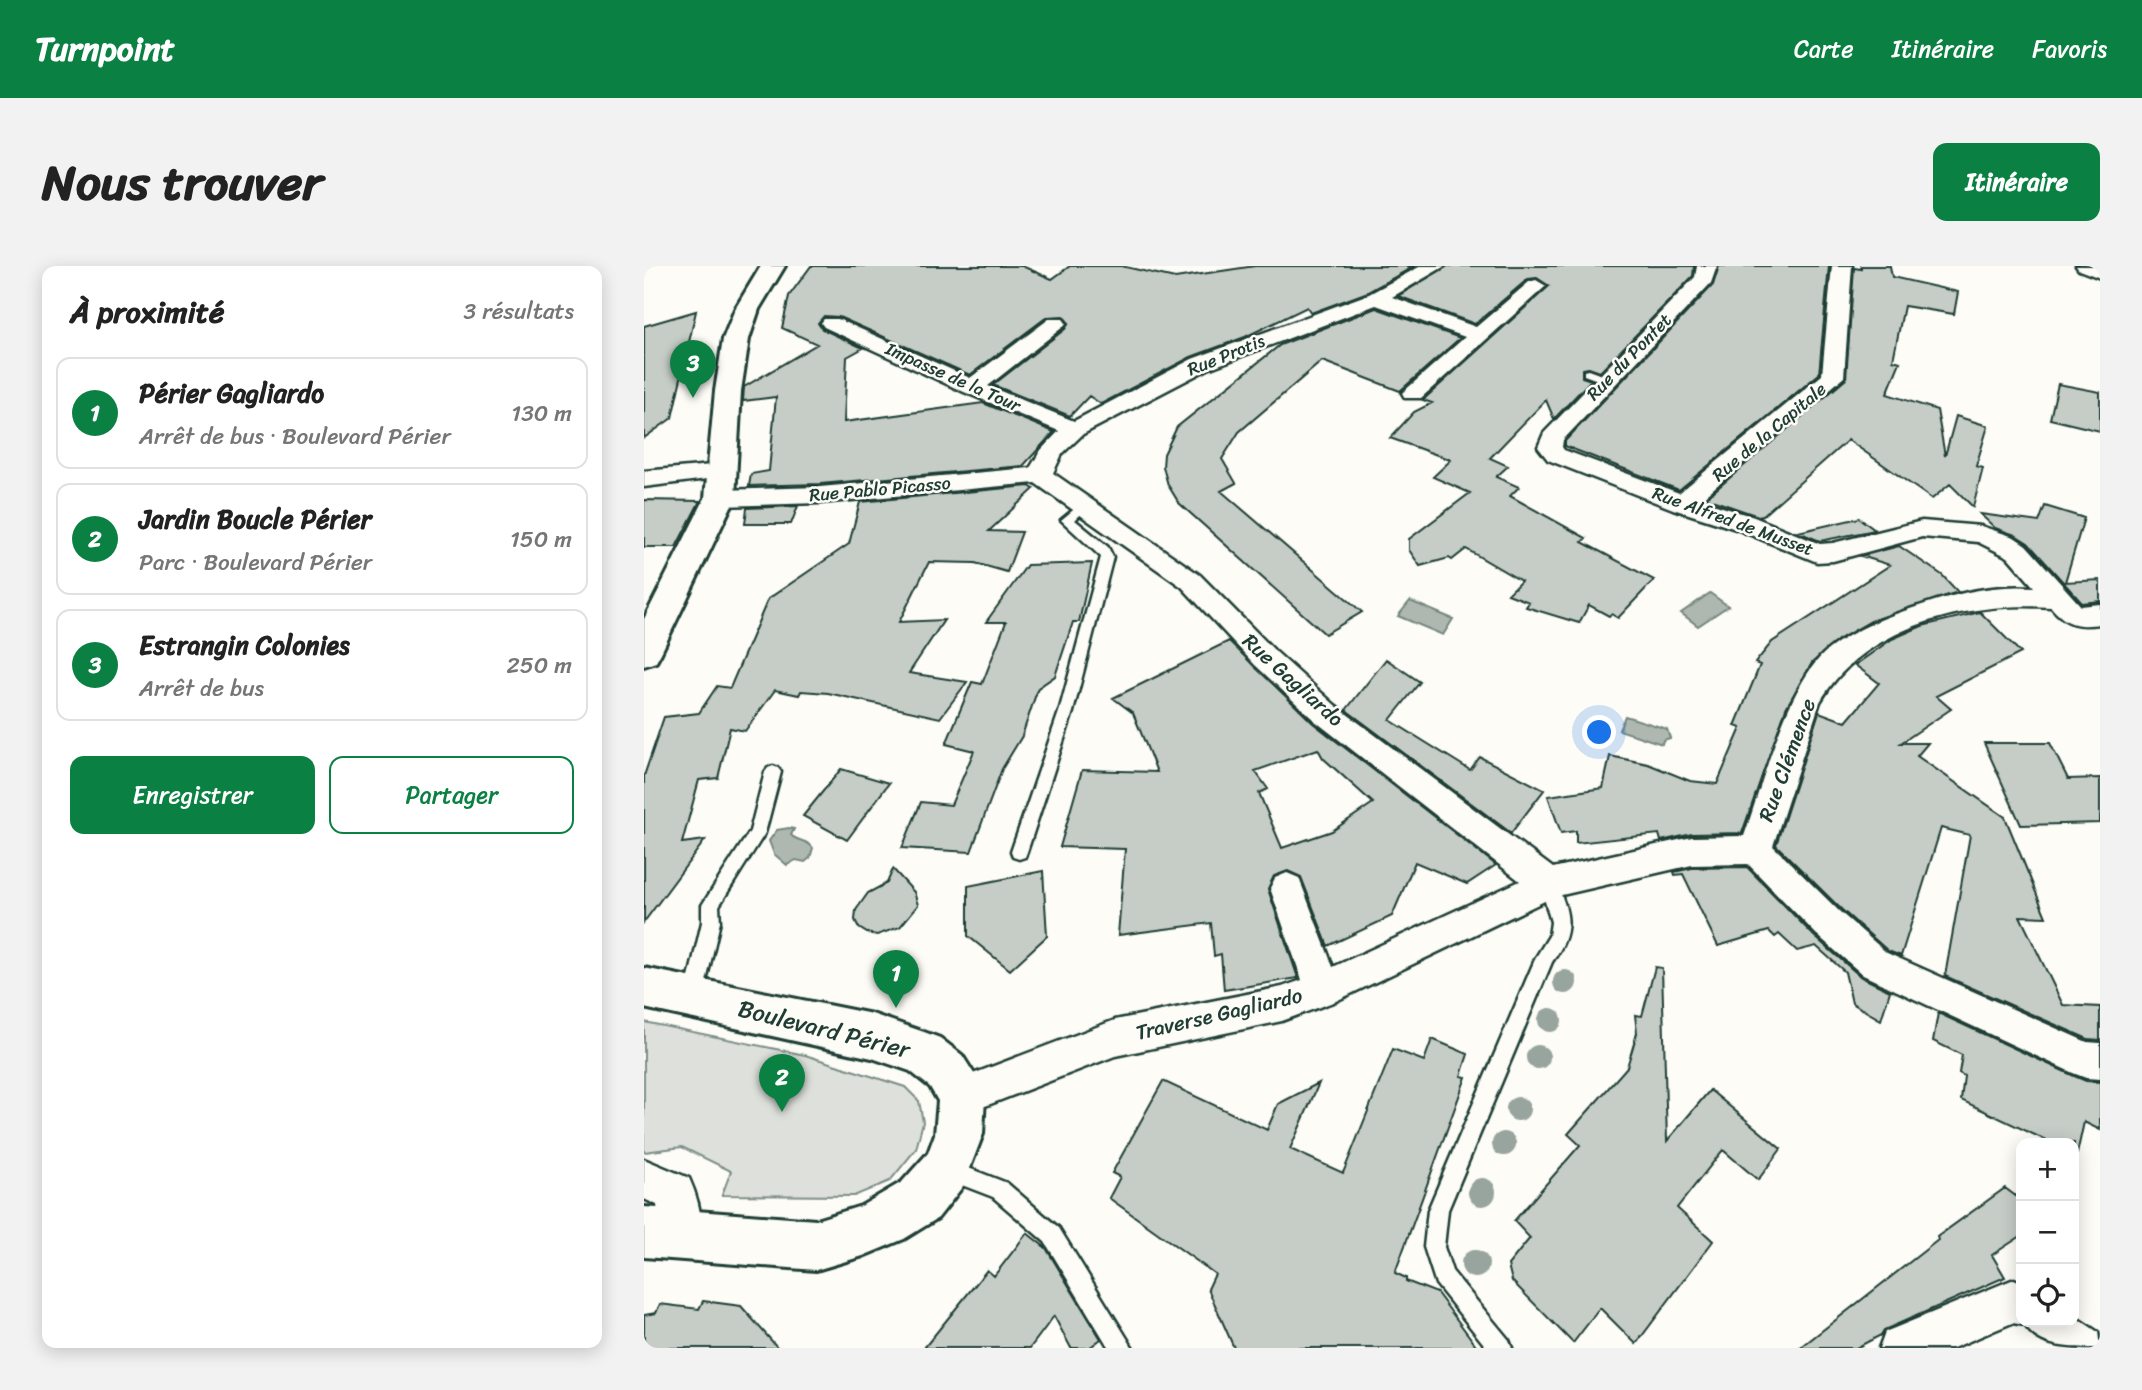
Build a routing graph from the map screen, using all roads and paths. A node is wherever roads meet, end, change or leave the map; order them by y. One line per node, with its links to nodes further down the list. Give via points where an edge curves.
1 (773, 266): 18 (street, via 747,309 736,339)
2 (1435, 266): 8 (street, Rue Protis)
3 (1707, 266): 15 (street, Rue du Pontet, via 1704,279 1597,377)
4 (1842, 266): 19 (street, Rue de la Capitale, via 1833,377)
5 (2086, 266): 6 (street)
6 (2100, 272)
7 (1536, 286): 11 (street)
8 (1376, 298): 11 (street); 14 (street, Rue Protis, via 1200,364)
9 (831, 323): 12 (street, Impasse de la Tour)
10 (1056, 323): 12 (street)
11 (1478, 335): 13 (street)
12 (972, 387): 14 (street, Impasse de la Tour)
13 (1413, 393)
14 (1075, 429): 16 (street, Rue Protis, via 1062,439)
15 (1550, 447): 19 (street, Rue Alfred de Musset, via 1556,455)
16 (1040, 475): 18 (street, Rue Pablo Picasso, via 820,495); 20 (street, Rue Gagliardo)
17 (644, 479): 18 (street, Rue Pablo Picasso)
18 (722, 485): 23 (street)
19 (1682, 503): 21 (street, Rue Alfred de Musset, via 1817,553 1922,529 1981,534 2017,551)
20 (1083, 506): 26 (lane, via 1067,520 1107,557 1066,712); 27 (street, Rue Gagliardo, via 1191,581 1325,713)
21 (2056, 598): 22 (street, Rue Alfred de Musset, via 2080,617); 25 (street, Rue Clémence, via 2014,595 1966,600 1891,625 1838,657 1806,701)
22 (2100, 614)
23 (644, 653)
24 (773, 772): 31 (lane, via 757,833 710,905 711,922)
25 (1755, 850): 27 (street, Traverse Gagliardo, via 1692,851); 32 (street, via 1875,964 2086,1060)
26 (1019, 852)
27 (1548, 884): 30 (street, Traverse Gagliardo); 40 (lane, via 1562,921 1559,940 1545,957 1438,1210 1434,1247 1443,1277)
28 (1287, 888): 30 (street)
29 (644, 988): 31 (street, Boulevard Périer)
30 (1323, 989): 33 (street, Traverse Gagliardo, via 1282,1004 1115,1038)
31 (693, 999): 33 (street, Boulevard Périer, via 872,1036 924,1054 946,1071)
32 (2100, 1061)
33 (962, 1096): 34 (street, via 959,1134)
34 (946, 1169): 36 (street, via 920,1200 886,1222 816,1245); 39 (lane, via 1000,1190 1052,1235)
35 (644, 1179): 36 (street, via 675,1192)
36 (663, 1234)
37 (2016, 1312): 41 (street)
38 (2052, 1327): 42 (street)
39 (1122, 1348)
40 (1501, 1348)
41 (1901, 1348)
42 (2082, 1348)

